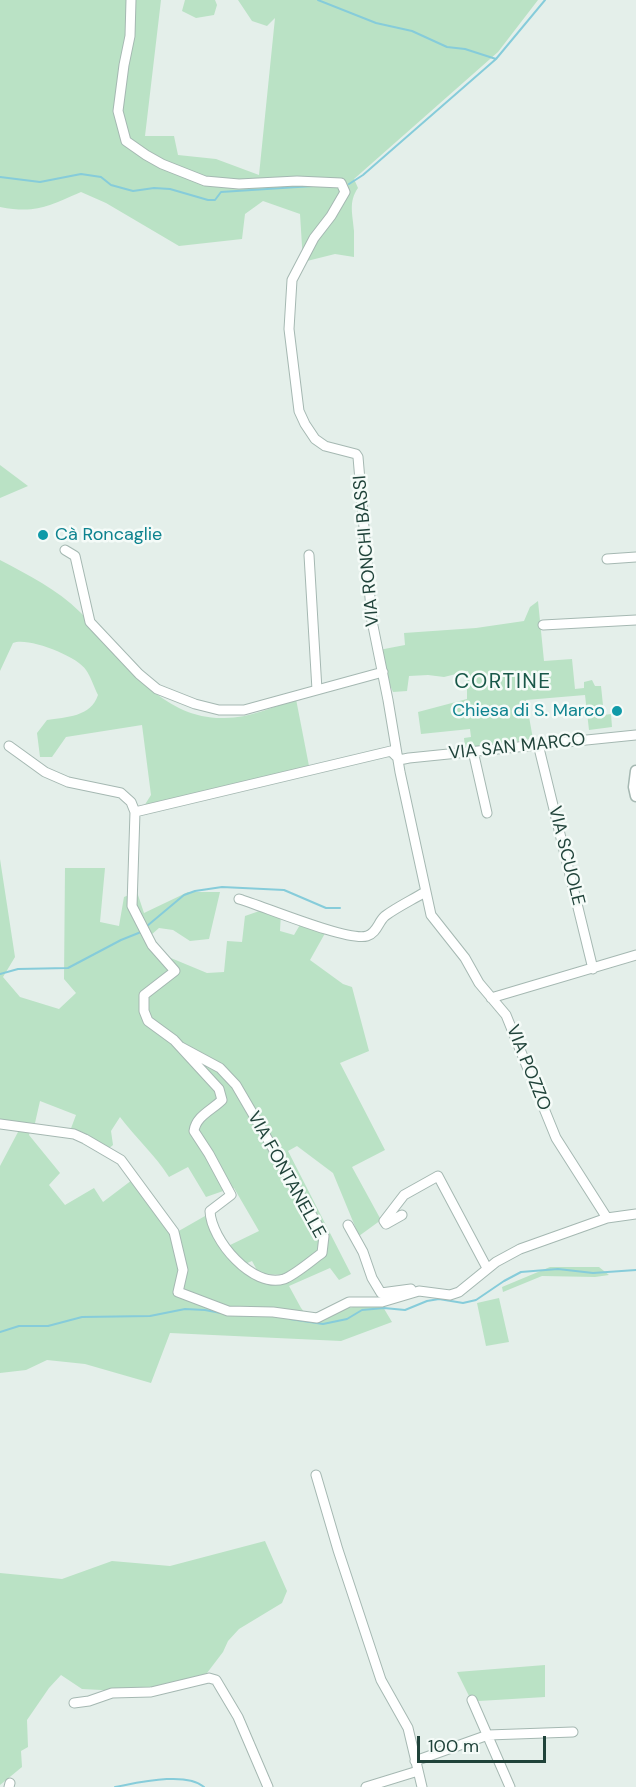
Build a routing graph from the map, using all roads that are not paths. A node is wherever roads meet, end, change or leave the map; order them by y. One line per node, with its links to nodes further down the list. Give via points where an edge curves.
1 (132, 0): 8 (street, VIA RONCHI BASSI, via 118,111 126,141 162,164 205,181 341,183 345,192 292,280 289,329 299,411 305,424 325,446 358,457 372,621)
2 (65, 550): 9 (street, via 75,556 90,622 157,688 219,710 244,710)
3 (309, 555): 9 (street)
4 (636, 557): 5 (street)
5 (607, 559)
6 (636, 620): 7 (street)
7 (543, 625)
8 (383, 672): 9 (street); 14 (street, VIA RONCHI BASSI)
9 (317, 690)
10 (636, 735): 11 (street, VIA SAN MARCO)
11 (538, 744): 13 (street, VIA SAN MARCO); 22 (street, VIA SCUOLE)
12 (9, 746): 17 (street, via 45,772 68,782 121,793)
13 (473, 751): 14 (street, VIA SAN MARCO); 18 (street)
14 (399, 760): 17 (street, via 391,751); 19 (street, VIA POZZO)
15 (636, 771): 16 (street)
16 (636, 796)
17 (135, 812): 24 (street, VIA FONTANELLE, via 132,906 152,945 175,970 144,995 144,1011 148,1021)
18 (487, 813)
19 (424, 892): 20 (street, via 384,917 367,936 356,937); 23 (street, VIA POZZO, via 431,915)
20 (239, 899)
21 (636, 955): 22 (street)
22 (594, 969): 23 (street)
23 (491, 998): 28 (street, VIA POZZO, via 506,1015 556,1138)
24 (181, 1047): 24 (street, VIA FONTANELLE, via 219,1089 222,1100 199,1118 194,1131 231,1195 210,1211 210,1223 230,1255 259,1278 283,1279 322,1253 324,1236 236,1085 220,1068)
25 (0, 1124): 31 (street, via 74,1134 121,1160 174,1232 183,1270 177,1290 180,1294 228,1311 317,1318 349,1302 382,1302)
26 (636, 1214): 28 (street)
27 (402, 1215): 30 (street, via 386,1224 384,1221 404,1195 438,1176)
28 (607, 1218): 30 (street, via 520,1249)
29 (348, 1225): 31 (street, via 381,1293)
30 (487, 1268): 31 (street, via 459,1292 450,1295)
31 (419, 1291)
32 (316, 1475): 37 (street, via 381,1680 408,1728)
33 (472, 1700): 36 (street)
34 (74, 1703): 39 (street, via 112,1693 139,1694 209,1678 216,1680 238,1717)
35 (573, 1732): 36 (street)
36 (488, 1735): 37 (street); 42 (street)
37 (415, 1761): 38 (street)
38 (418, 1771): 40 (street); 41 (street)
39 (268, 1787)
40 (366, 1787)
41 (423, 1787)
42 (510, 1787)

